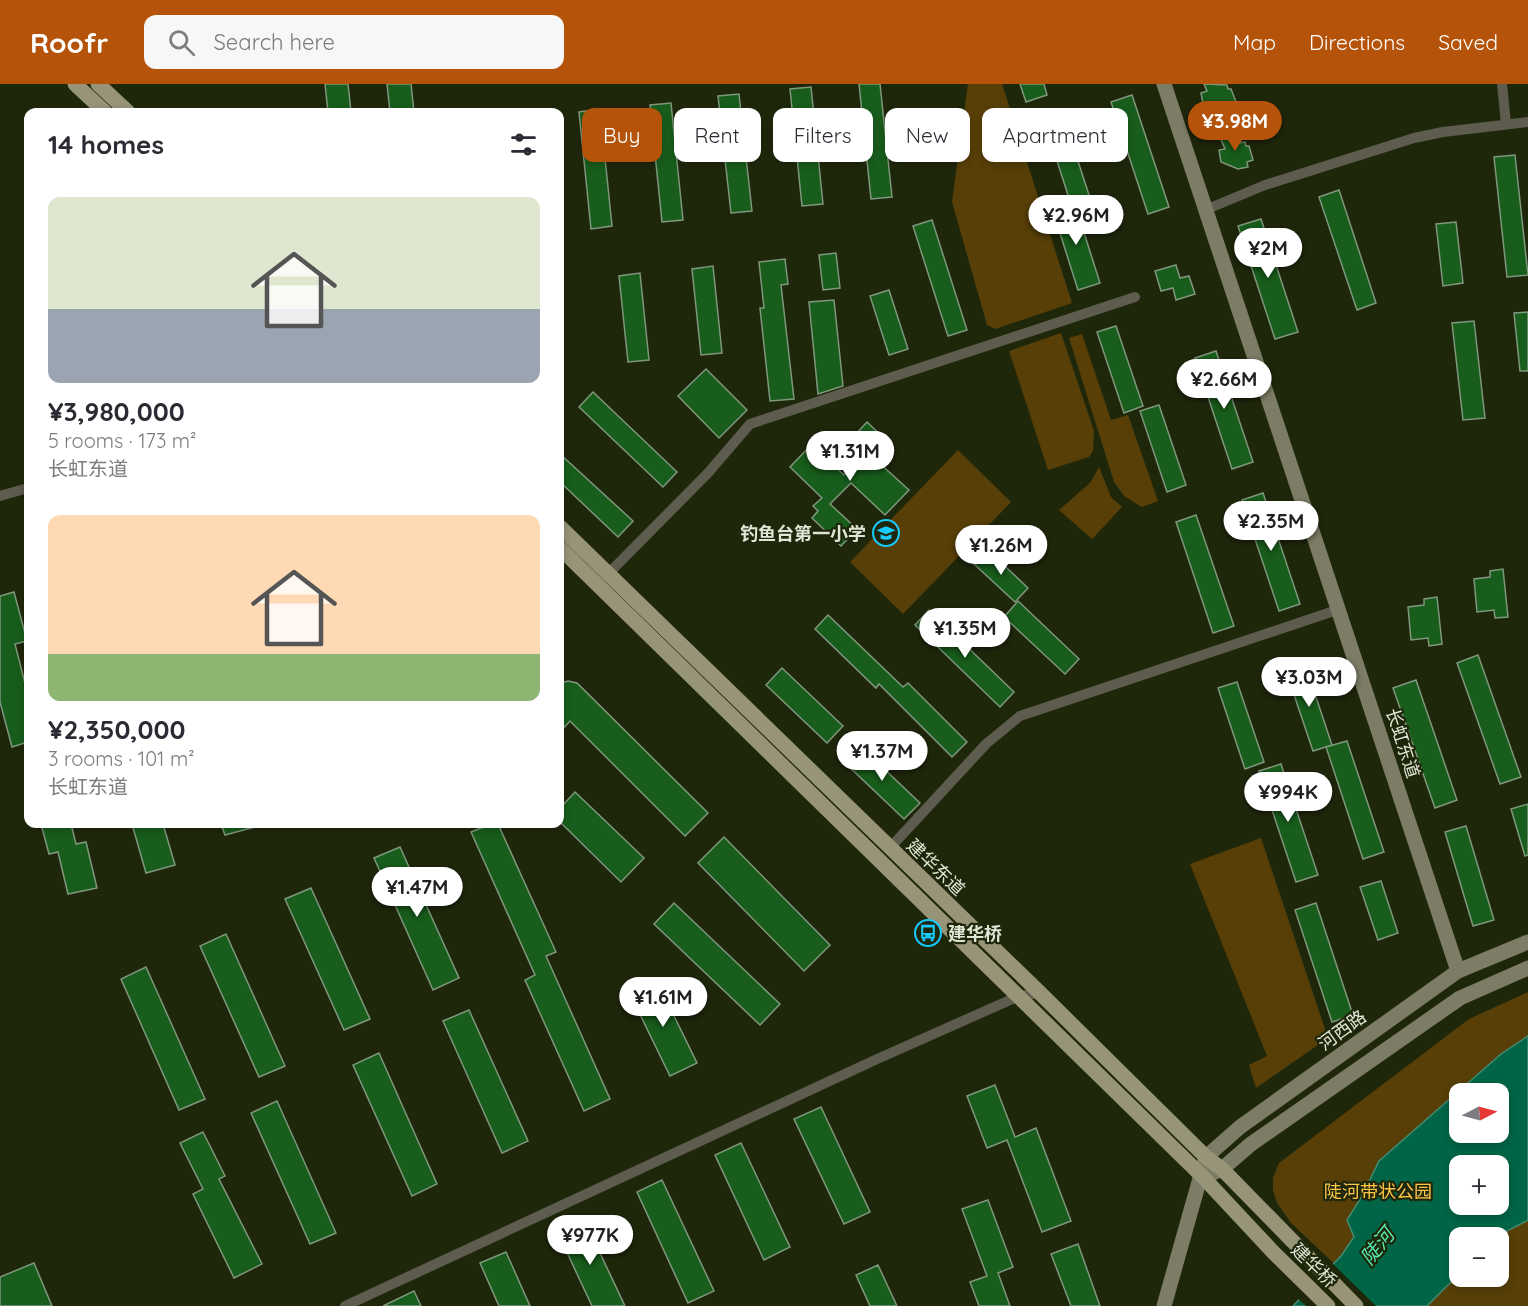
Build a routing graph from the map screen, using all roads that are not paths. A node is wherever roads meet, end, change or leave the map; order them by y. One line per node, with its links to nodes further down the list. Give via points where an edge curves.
1 (75, 84): 5 (main road)
2 (98, 84): 6 (main road)
3 (1164, 84): 9 (street, 长虹东道)
4 (1502, 84): 8 (street)
5 (101, 108)
6 (124, 108)
7 (1528, 122): 8 (street)
8 (1506, 124): 9 (street, via 1414,138 1265,185)
9 (1205, 210): 16 (street, 长虹东道)
10 (1135, 297): 15 (street, via 750,424 708,473)
11 (24, 489): 12 (street)
12 (0, 496)
13 (564, 531): 15 (main road, 建华东道)
14 (564, 552): 22 (main road, 建华东道)
15 (608, 574): 17 (main road, 建华东道)
16 (1337, 610): 17 (street, via 1020,716 986,744); 20 (street, 长虹东道)
17 (889, 849): 21 (main road, 建华东道)
18 (1528, 942): 20 (street, 河西路)
19 (1528, 968): 24 (street, via 1460,998 1251,1144)
20 (1458, 971): 23 (street, 河西路, via 1240,1127)
21 (1040, 993): 22 (street); 23 (main road, 建华东道)
22 (1019, 996): 25 (main road, 建华东道); 28 (street)
23 (1206, 1157): 24 (main road, 建华东道); 25 (street)
24 (1222, 1169): 25 (street); 26 (main road, 建华东道)
25 (1202, 1176): 27 (main road, 建华东道); 29 (street)
26 (1285, 1235): 31 (main road, 建华桥)
27 (1273, 1252): 30 (main road, 建华桥)
28 (345, 1306)
29 (1164, 1306)
30 (1328, 1306)
31 (1356, 1306)

